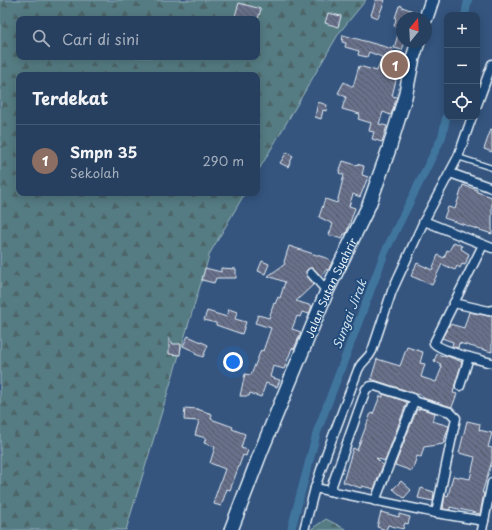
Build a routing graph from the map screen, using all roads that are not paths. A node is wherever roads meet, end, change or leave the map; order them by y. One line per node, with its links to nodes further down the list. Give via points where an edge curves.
1 (432, 0): 2 (main road)
2 (428, 12)
3 (416, 48): 15 (main road, Jalan Sutan Syahrir, via 405,97 389,148 368,205)
4 (492, 64): 5 (street)
5 (480, 96)
6 (471, 120): 7 (street)
7 (458, 157): 8 (lane); 9 (street)
8 (492, 168)
9 (450, 173): 10 (street); 11 (street)
10 (492, 188)
11 (424, 221): 12 (street); 23 (street, via 392,291 372,351 358,370)
12 (483, 245): 13 (street); 16 (street)
13 (492, 248)
14 (311, 273): 15 (street)
15 (327, 291): 28 (main road, Jalan Sutan Syahrir, via 262,449)
16 (454, 303): 17 (street); 18 (street, via 434,343 436,346)
17 (492, 310)
18 (469, 357): 19 (street); 20 (street)
19 (492, 363)
20 (460, 386)
21 (414, 401): 24 (street, via 412,398 375,386 366,388); 25 (street); 26 (street, via 450,412 456,418)
22 (492, 483): 27 (street)
23 (315, 488): 24 (street); 29 (street)
24 (330, 491): 25 (street)
25 (375, 501): 26 (street)
26 (436, 513): 27 (street)
27 (484, 521): 30 (street)
28 (232, 530)
29 (304, 530)
30 (482, 530)

